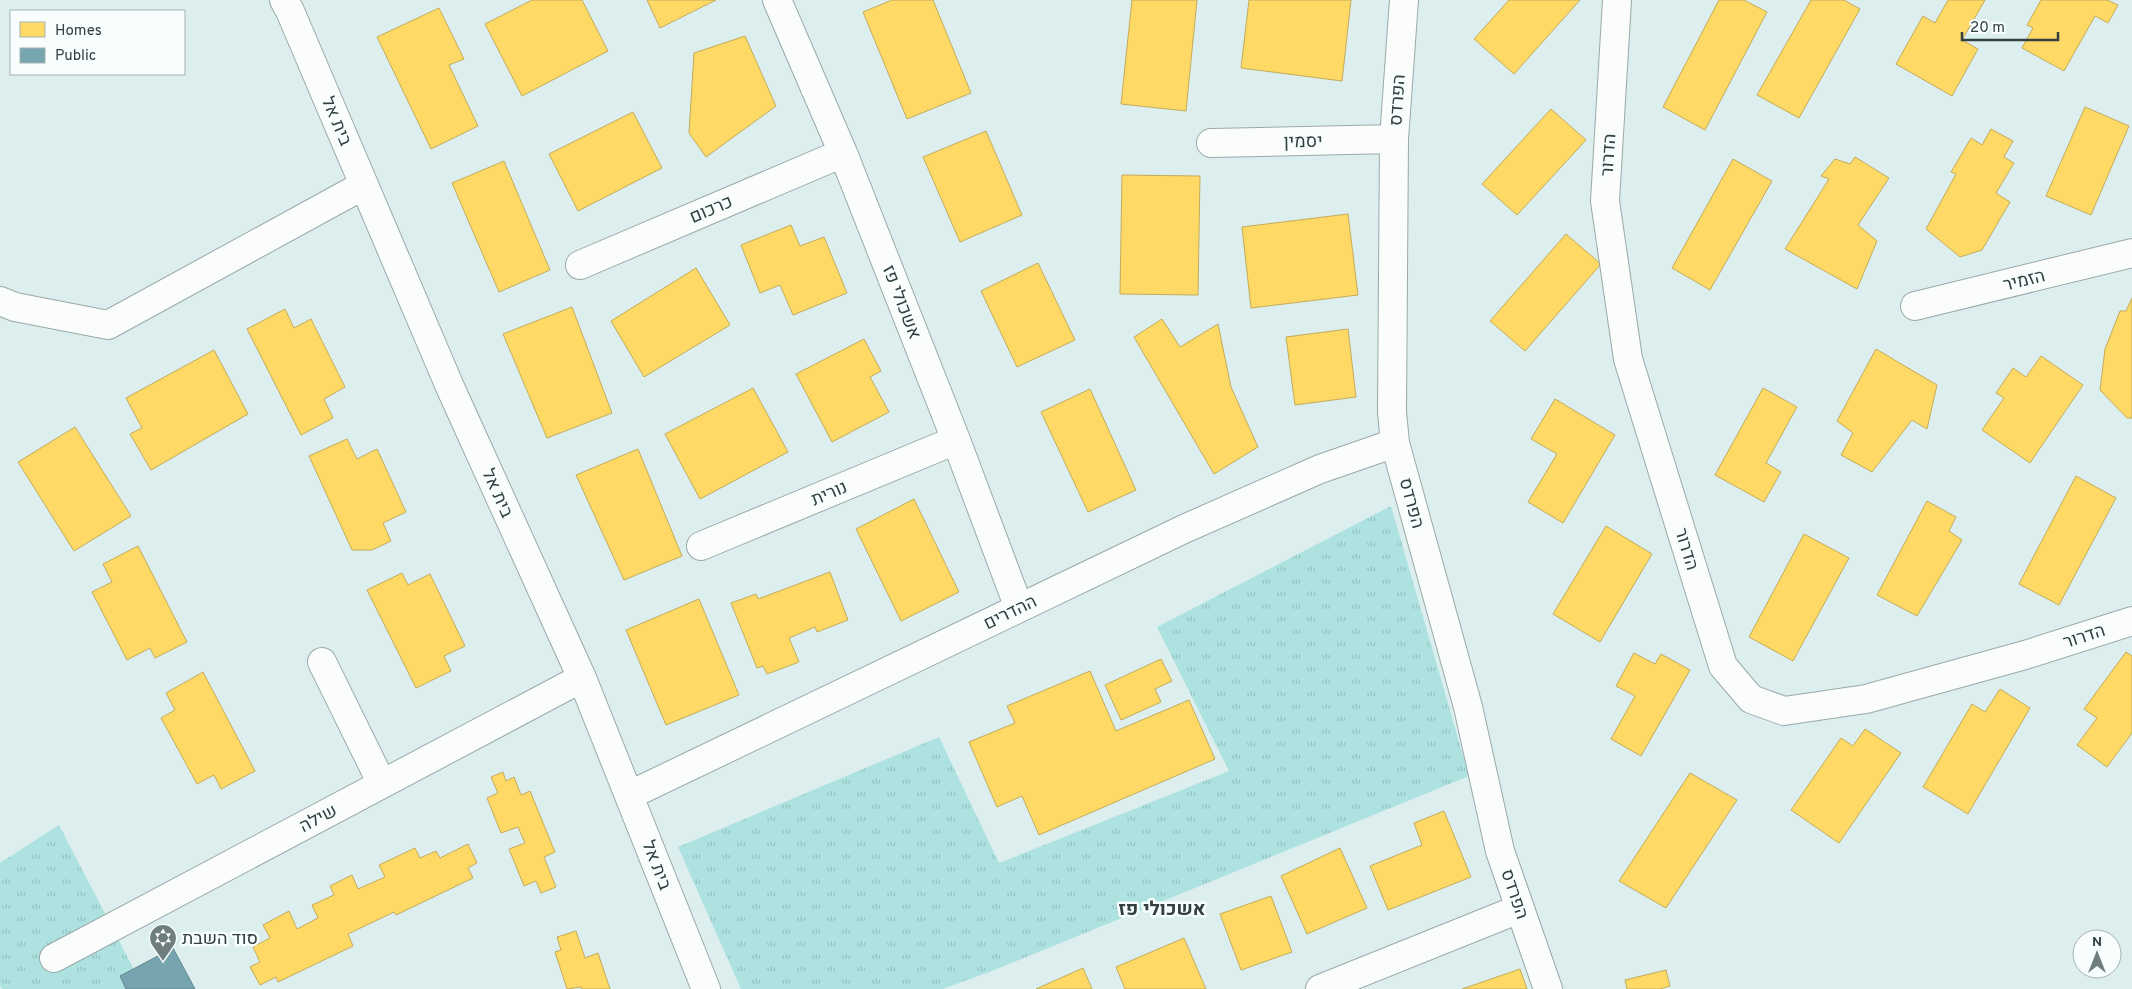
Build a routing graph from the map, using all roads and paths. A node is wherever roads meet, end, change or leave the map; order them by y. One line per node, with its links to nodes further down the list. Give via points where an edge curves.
1 (284, 0): 8 (street, בית אל)
2 (777, 0): 7 (street, אשכולי פז)
3 (1404, 0): 5 (street, הפרדס)
4 (1617, 0): 17 (street, הדרור, via 1605,201 1628,359 1723,666 1751,698 1784,711 1866,699 2025,655)
5 (1394, 139): 6 (street, יסמין); 14 (street, הפרדס, via 1392,412)
6 (1211, 143)
7 (843, 153): 10 (street, כרכום); 13 (street, אשכולי פז)
8 (364, 185): 11 (street, via 108,325 15,307); 19 (street, בית אל, via 450,387)
9 (2132, 253): 12 (street, הזמיר)
10 (580, 264)
11 (0, 301)
12 (1915, 306)
13 (956, 440): 15 (street, נורית); 16 (street, אשכולי פז)
14 (1395, 443): 16 (street, ההדרים, via 1320,469 1184,529); 22 (street, הפרדס, via 1468,706 1500,850)
15 (701, 546)
16 (1019, 608): 21 (street, ההדרים)
17 (2132, 621)
18 (322, 662): 20 (street)
19 (582, 678): 20 (street, שילה); 21 (street, בית אל)
20 (382, 784): 23 (street, שילה)
21 (630, 794): 24 (street, בית אל)
22 (1519, 909): 25 (street); 26 (street, הפרדס)
23 (54, 958)
24 (706, 989)
25 (1320, 989)
26 (1548, 989)

